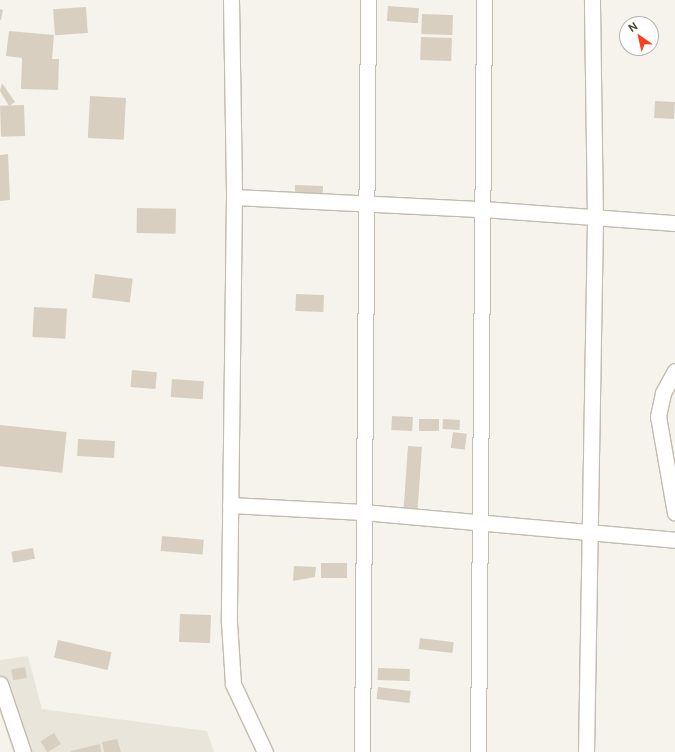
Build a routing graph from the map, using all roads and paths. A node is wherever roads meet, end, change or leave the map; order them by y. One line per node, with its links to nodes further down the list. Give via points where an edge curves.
1 (231, 0): 5 (street)
2 (368, 0): 6 (street)
3 (484, 0): 7 (street)
4 (592, 0): 8 (street)
5 (234, 197): 6 (street); 11 (street)
6 (369, 203): 7 (street); 12 (street)
7 (483, 209): 8 (street); 14 (street)
8 (595, 219): 9 (street); 15 (street)
9 (675, 223)
10 (675, 371): 13 (street, via 663,393 658,416)
11 (230, 505): 12 (street); 19 (street, via 233,684)
12 (364, 512): 14 (street); 20 (street)
13 (675, 513)
14 (480, 523): 15 (street); 21 (street)
15 (589, 531): 16 (street); 22 (street)
16 (675, 540)
17 (0, 684): 18 (street)
18 (23, 752)
19 (265, 752)
20 (362, 752)
21 (478, 752)
22 (586, 752)

